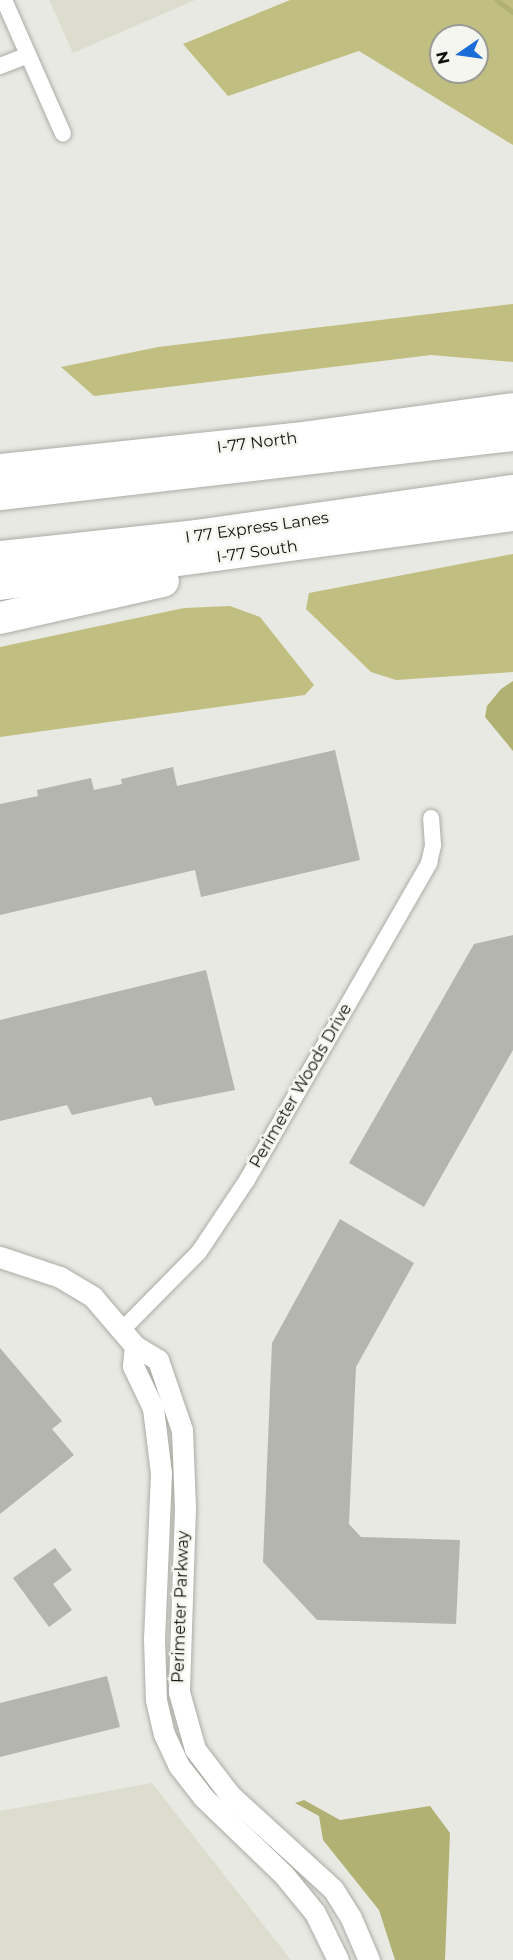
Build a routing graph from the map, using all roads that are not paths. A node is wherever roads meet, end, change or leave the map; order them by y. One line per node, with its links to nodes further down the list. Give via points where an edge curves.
1 (4, 0): 2 (street)
2 (28, 55): 3 (street); 4 (street)
3 (0, 66)
4 (63, 134)
5 (513, 409): 8 (highway, I-77 North)
6 (513, 435): 11 (highway)
7 (0, 451): 8 (highway)
8 (153, 455): 9 (highway, I-77 North)
9 (0, 470)
10 (513, 491): 14 (highway, I 77 Express Lanes, via 208,534)
11 (0, 494)
12 (513, 515): 13 (highway, I-77 South)
13 (306, 546): 15 (highway, I-77 South); 16 (highway)
14 (0, 557)
15 (0, 584)
16 (0, 618)
17 (431, 818): 19 (street, Perimeter Woods Drive, via 433,845 429,863 247,1180 199,1251)
18 (0, 1257): 19 (street, Perimeter Parkway, via 60,1277 93,1297)
19 (123, 1329): 20 (street, Perimeter Parkway)
20 (135, 1347): 21 (street, Perimeter Parkway, via 133,1366 153,1408 161,1473 154,1638 156,1700 164,1734 179,1766 203,1797 285,1875 315,1913); 22 (street, Perimeter Parkway, via 158,1360 182,1430 185,1508 179,1692 195,1749 230,1795 333,1889)
21 (338, 1960)
22 (369, 1960)

